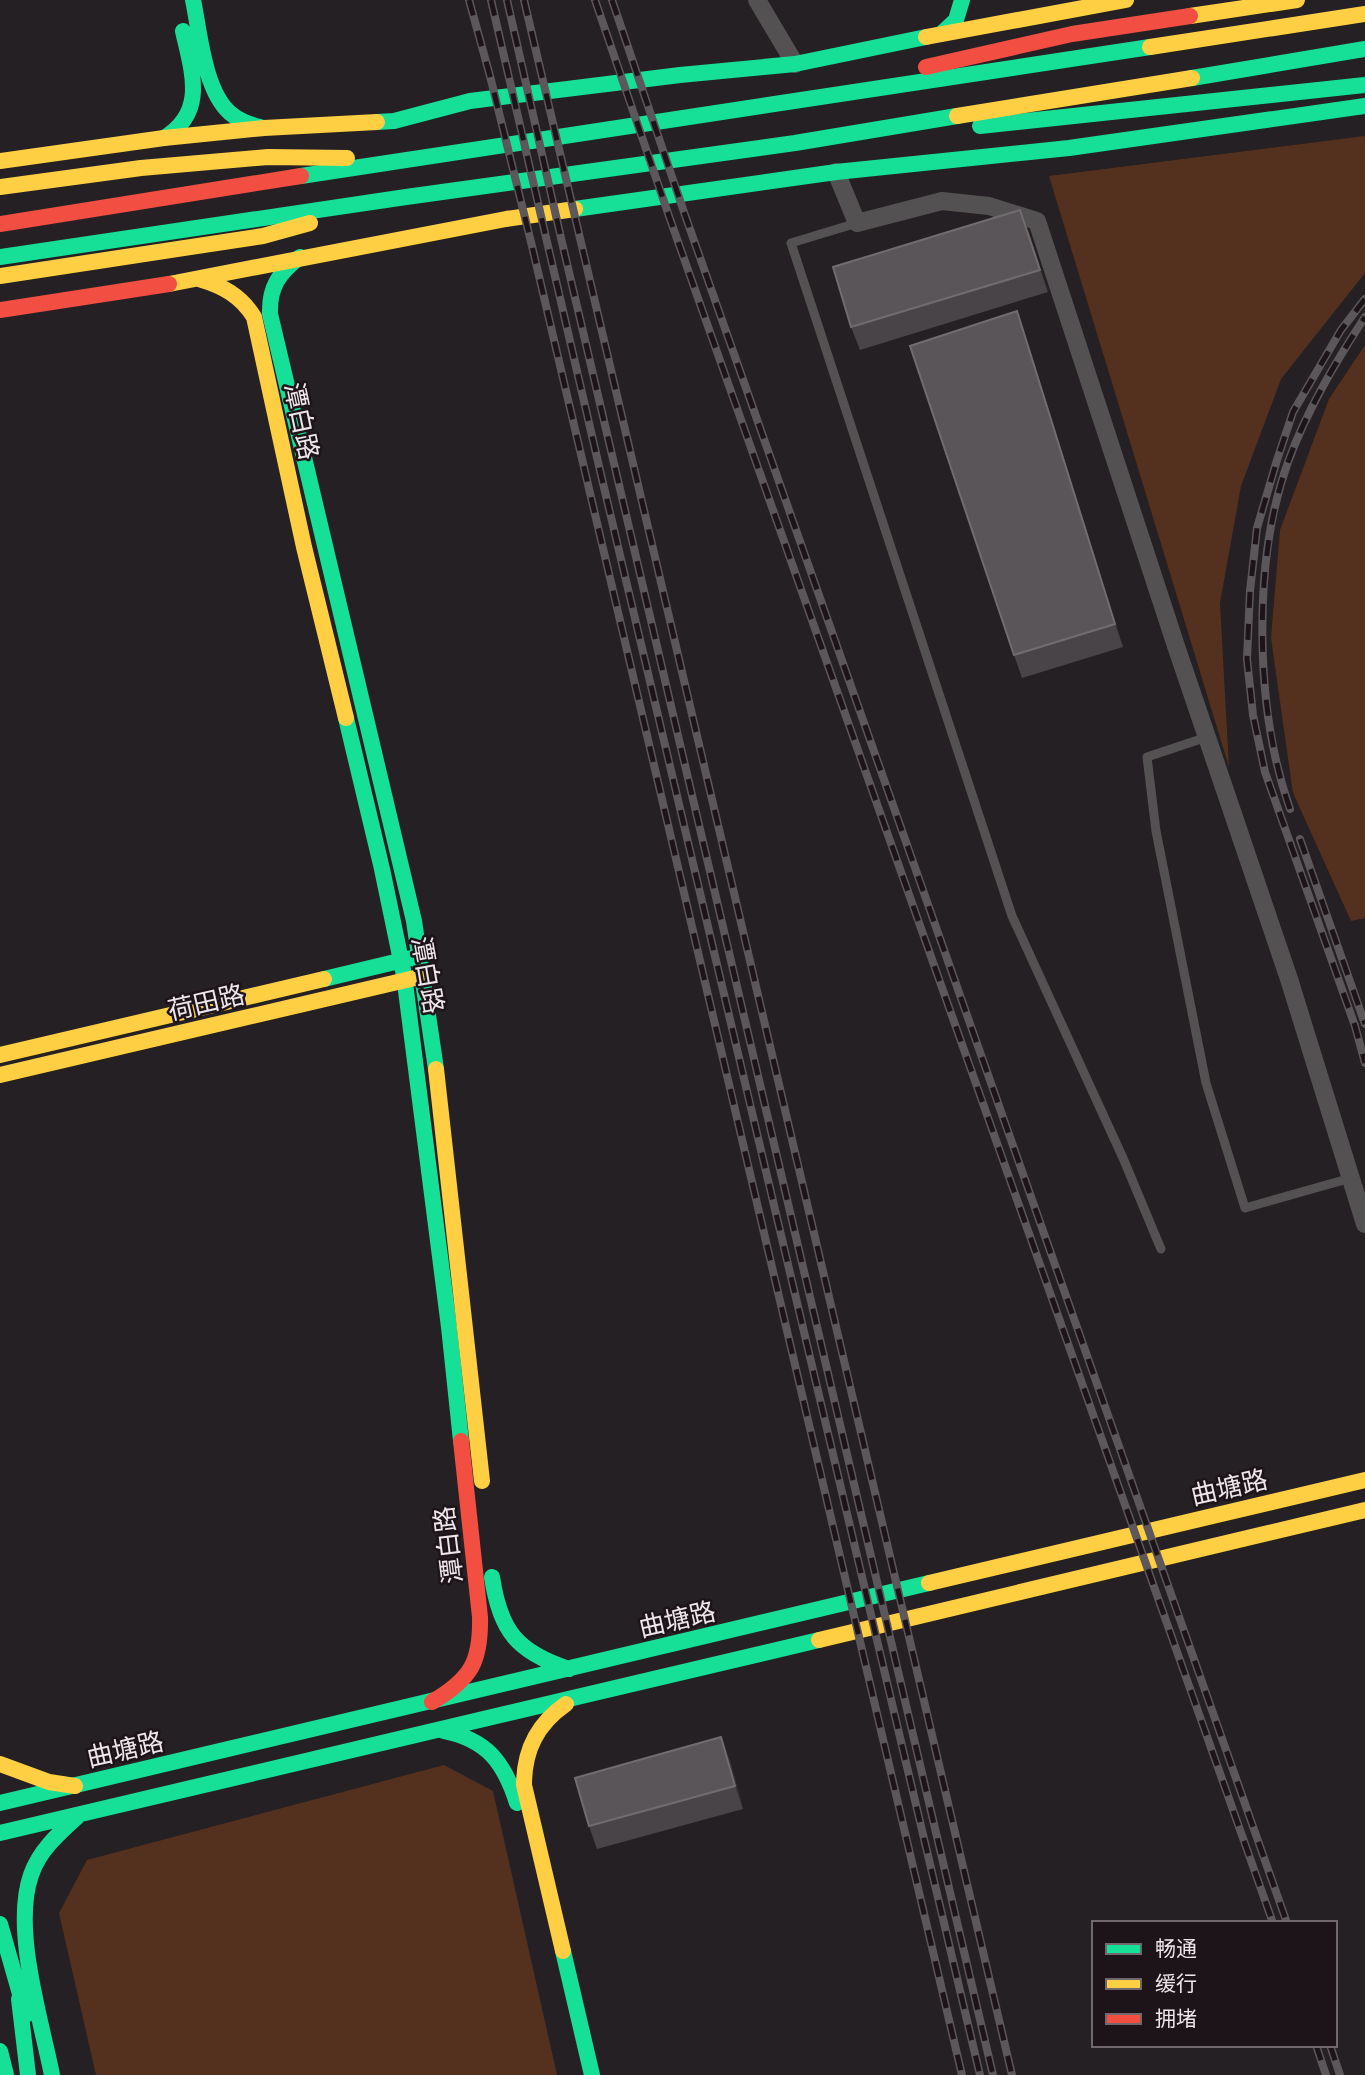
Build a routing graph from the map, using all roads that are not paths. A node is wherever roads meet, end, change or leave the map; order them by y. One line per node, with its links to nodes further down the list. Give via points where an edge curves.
1 (193, 0): 16 (main road, via 215,93 234,117)
2 (757, 0): 12 (street)
3 (962, 0): 10 (main road, via 954,24)
4 (970, 0): 9 (main road, via 981,16)
5 (1126, 0): 9 (main road)
6 (1297, 0): 14 (main road, via 1072,34)
7 (179, 13): 17 (main road, via 190,63 192,104 179,129)
8 (1365, 14): 14 (main road)
9 (997, 23): 10 (main road)
10 (941, 34): 12 (main road)
11 (1365, 49): 18 (main road)
12 (796, 64): 16 (main road, via 470,102 394,121)
13 (1365, 85): 18 (main road)
14 (774, 104): 19 (main road)
15 (1365, 106): 21 (main road, via 1069,148)
16 (264, 128): 17 (main road)
17 (164, 138): 20 (main road)
18 (795, 143): 23 (main road)
19 (407, 159): 22 (main road, via 268,157); 25 (main road)
20 (0, 161)
21 (836, 172): 24 (street); 27 (main road, via 506,219)
22 (0, 187)
23 (406, 197): 26 (main road); 28 (main road, via 263,236)
24 (857, 223): 31 (street, via 942,201 989,206 1037,221); 44 (lane, via 791,243 1012,916)
25 (0, 224)
26 (0, 257)
27 (300, 257): 29 (main road); 33 (main road, 潭白路, via 275,280 269,296 270,314)
28 (0, 276)
29 (200, 279): 30 (main road); 32 (main road, 潭白路, via 230,291 246,303 254,317)
30 (0, 310)
31 (1207, 737): 42 (street); 42 (lane, via 1147,757 1156,831 1206,1083 1245,1208)
32 (391, 909): 34 (main road, 潭白路); 35 (main road, via 392,925 384,945)
33 (420, 956): 34 (main road, 荷田路); 36 (main road, 潭白路)
34 (401, 960): 35 (main road, 荷田路); 37 (main road, 潭白路)
35 (353, 971): 40 (main road, 荷田路)
36 (424, 976): 37 (main road, 荷田路); 46 (main road, 潭白路)
37 (405, 981): 38 (main road, 荷田路); 39 (main road, 潭白路)
38 (350, 993): 39 (main road, via 371,994 391,1002); 41 (main road, 荷田路)
39 (413, 1035): 51 (main road, 潭白路, via 481,1626 473,1670)
40 (0, 1055)
41 (0, 1075)
42 (1350, 1178): 43 (street)
43 (1365, 1224)
44 (1161, 1249)
45 (1365, 1480): 49 (main road, 曲塘路)
46 (483, 1496)
47 (1365, 1510): 50 (main road, 曲塘路)
48 (487, 1535): 49 (main road, 潭白路, via 497,1610 504,1628 533,1656)
49 (569, 1669): 51 (main road, 曲塘路)
50 (577, 1698): 52 (main road, 曲塘路); 65 (main road, via 539,1727 523,1771)
51 (432, 1702): 54 (main road, 曲塘路)
52 (440, 1731): 56 (main road, 曲塘路); 64 (main road, via 459,1733 488,1750 513,1788)
53 (0, 1764): 54 (main road)
54 (75, 1786): 55 (main road, 曲塘路)
55 (0, 1803)
56 (80, 1815): 57 (main road, 曲塘路); 63 (main road, via 42,1854 24,1895 24,1939)
57 (0, 1833)
58 (0, 1924): 59 (main road)
59 (19, 1995): 62 (main road); 63 (main road)
60 (0, 2051): 61 (main road)
61 (6, 2075)
62 (28, 2075)
63 (49, 2075)
64 (580, 2075)
65 (592, 2075)

